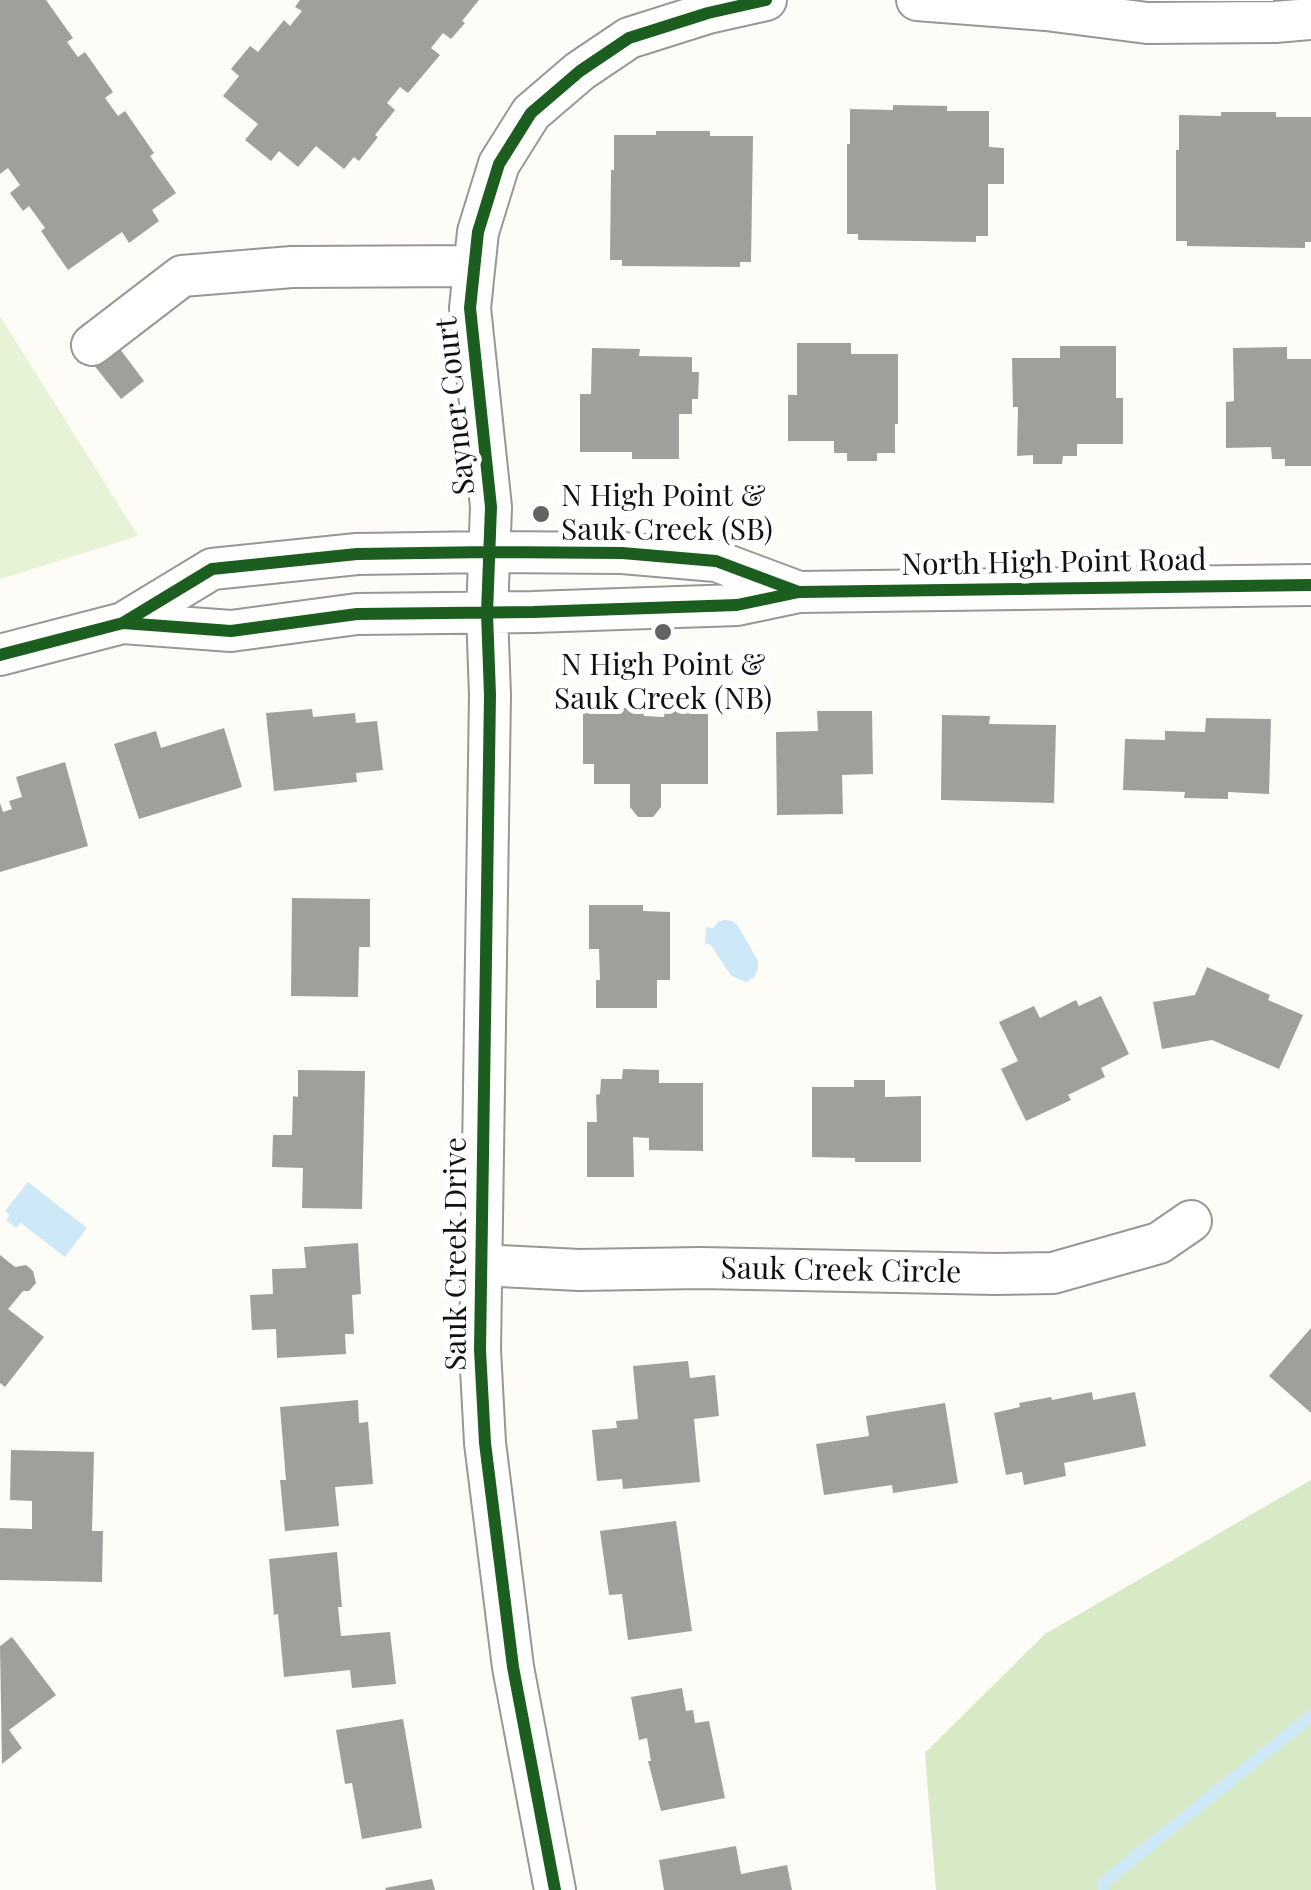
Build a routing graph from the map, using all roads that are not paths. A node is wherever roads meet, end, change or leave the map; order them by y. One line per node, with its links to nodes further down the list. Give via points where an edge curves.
1 (766, 0): 4 (street, Sayner Court, via 629,38 531,113 500,164)
2 (917, 0): 3 (street, via 1146,23)
3 (1311, 19)
4 (474, 266): 5 (street, via 292,267 182,276); 6 (street, Sayner Court, via 470,308 491,507)
5 (92, 345)
6 (489, 552): 8 (street, North High Point Road, via 716,561); 9 (street, Sayner Court); 10 (street, North High Point Road, via 357,554 212,569)
7 (1311, 585): 8 (street, North High Point Road)
8 (798, 592): 9 (street, North High Point Road, via 737,605)
9 (488, 613): 10 (street, North High Point Road, via 358,614 231,631); 13 (street, Sauk Creek Drive)
10 (123, 622): 11 (street, North High Point Road)
11 (0, 655)
12 (1191, 1222): 13 (street, Sauk Creek Circle, via 1158,1243 1053,1274)
13 (480, 1265): 14 (street, Sauk Creek Drive, via 490,1480 513,1667)
14 (556, 1890)

